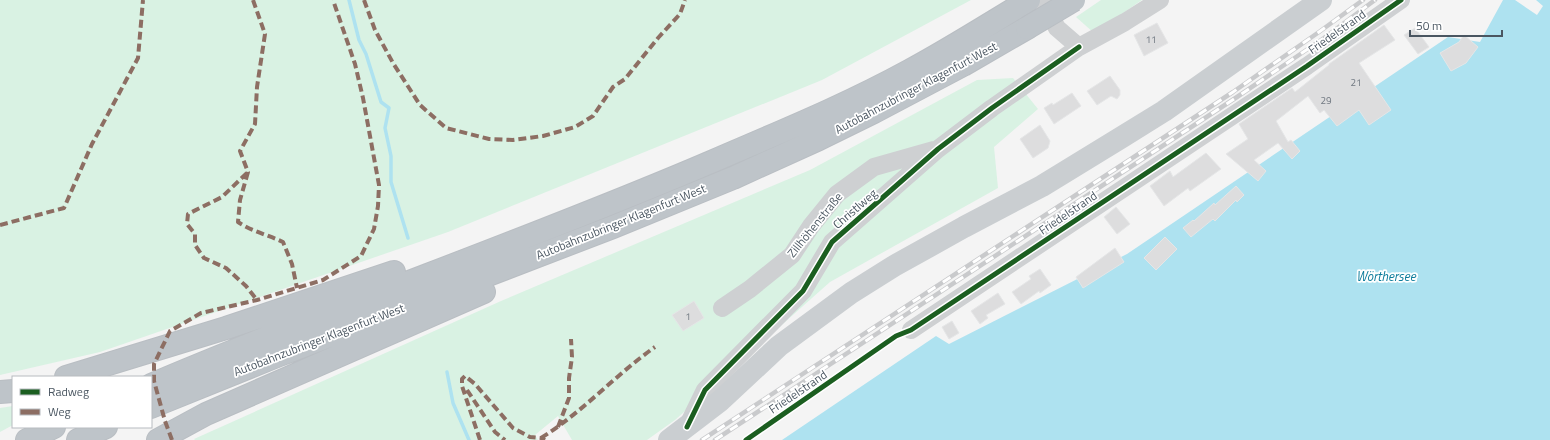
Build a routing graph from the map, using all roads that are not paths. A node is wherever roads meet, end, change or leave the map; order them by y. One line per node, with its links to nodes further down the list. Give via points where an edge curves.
1 (1042, 0): 7 (street, via 1057,28)
2 (1074, 0): 9 (highway, Autobahnzubringer Klagenfurt West, bridge, via 956,69 820,139 733,178)
3 (1160, 0): 7 (street, Christlweg)
4 (1321, 0): 20 (main road, via 1164,111 1042,186 958,230 851,293 779,346)
5 (1401, 0): 12 (street, Friedelstrand, via 1307,66)
6 (1023, 4): 10 (highway, Autobahnzubringer Klagenfurt West, via 908,72 791,128 649,189)
7 (1080, 47): 8 (street, Christlweg)
8 (938, 149): 11 (street, Zillhöhenstraße, via 874,167 837,194 792,255); 20 (street, Christlweg, via 832,242 803,291 706,390)
9 (557, 248): 17 (highway, Autobahnzubringer Klagenfurt West); 23 (highway, via 516,277 309,367 206,414)
10 (489, 251): 13 (highway, via 431,260 226,328); 14 (highway, Autobahnzubringer Klagenfurt West, via 234,349)
11 (722, 308)
12 (911, 330)
13 (69, 376)
14 (152, 384)
15 (12, 391): 16 (highway)
16 (0, 392)
17 (152, 406)
18 (52, 428): 21 (highway)
19 (104, 428): 22 (highway)
20 (687, 428): 24 (main road)
21 (27, 440)
22 (78, 440)
23 (158, 440)
24 (669, 440)

